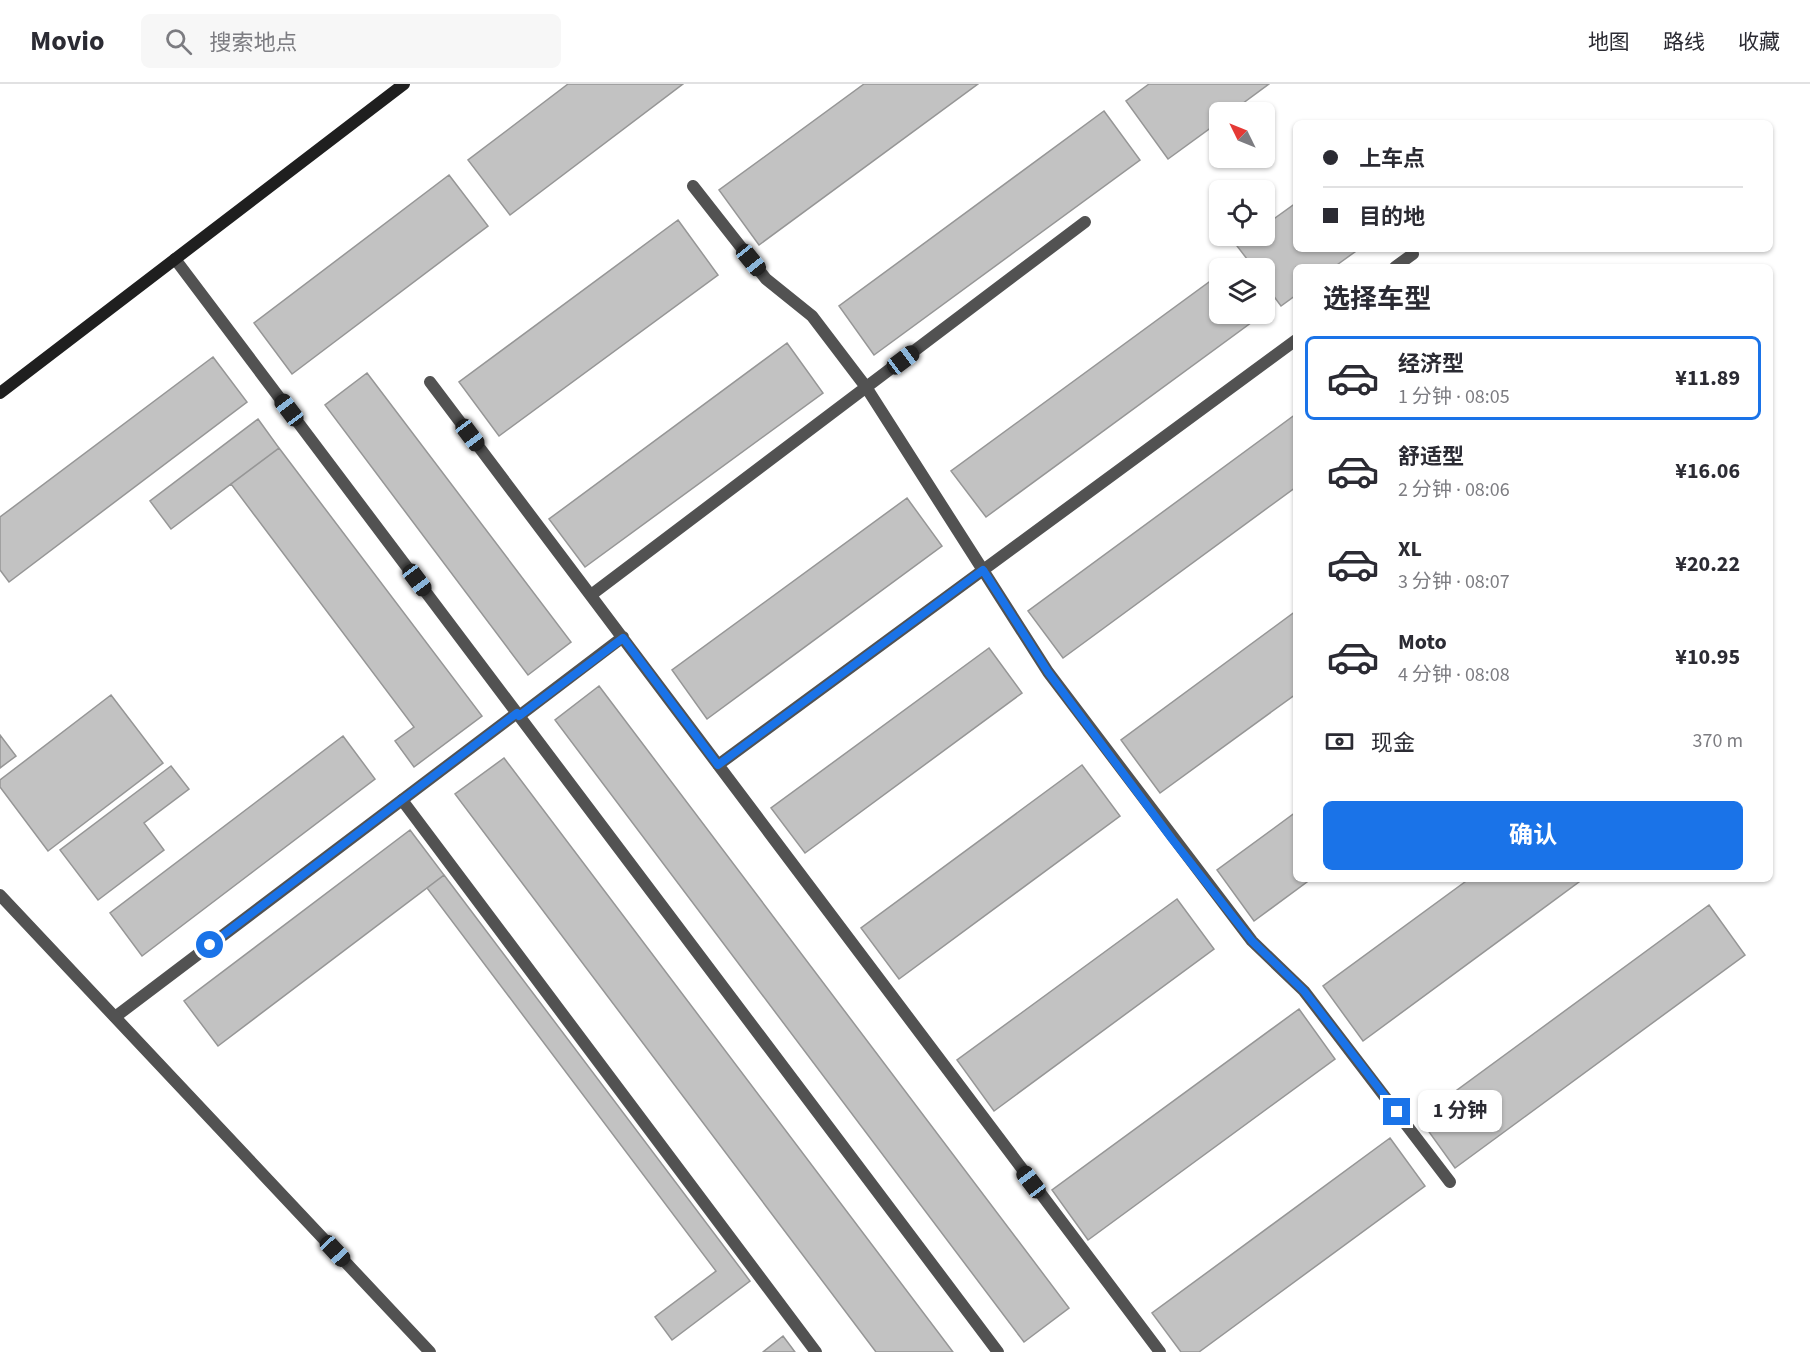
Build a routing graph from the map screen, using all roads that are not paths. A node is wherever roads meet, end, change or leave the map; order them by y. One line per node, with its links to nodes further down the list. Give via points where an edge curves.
1 (404, 84): 5 (main road)
2 (693, 186): 9 (street, via 766,279 812,316)
3 (1085, 222): 9 (street)
4 (1413, 254): 6 (street)
5 (175, 259): 10 (main road); 14 (street)
6 (1399, 264)
7 (1293, 342): 11 (street)
8 (430, 382): 12 (street)
9 (866, 387): 11 (street); 12 (street)
10 (0, 393)
11 (983, 570): 15 (street); 19 (street, via 1048,672 1172,839 1252,941 1304,991)
12 (591, 595): 13 (street)
13 (623, 638): 14 (street); 15 (street)
14 (518, 714): 16 (street); 22 (street)
15 (718, 765): 23 (street)
16 (402, 800): 18 (street); 21 (street)
17 (0, 895): 18 (street)
18 (115, 1017): 20 (street)
19 (1450, 1182)
20 (430, 1352)
21 (816, 1352)
22 (998, 1352)
23 (1160, 1352)

